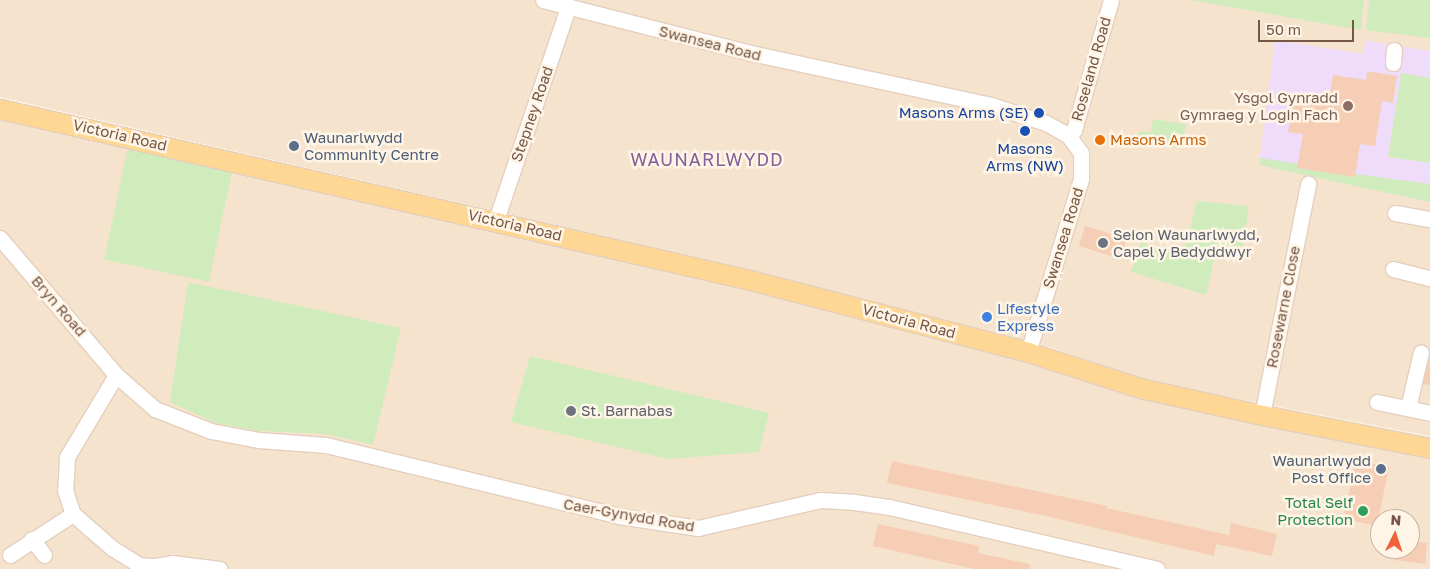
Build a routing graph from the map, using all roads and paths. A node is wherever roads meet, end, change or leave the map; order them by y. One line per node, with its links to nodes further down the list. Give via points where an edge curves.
1 (543, 0): 3 (street, Swansea Road)
2 (1111, 0): 5 (street, Roseland Road, via 1074,130)
3 (568, 7): 5 (street, Swansea Road, via 751,53 991,104 1046,123); 9 (street, Stepney Road)
4 (0, 109): 9 (main road, Victoria Road)
5 (1068, 135): 13 (street, Swansea Road, via 1081,153 1081,179)
6 (1308, 184): 19 (street, Rosewarne Close, via 1299,198)
7 (1396, 213): 8 (street)
8 (1430, 219)
9 (496, 220): 13 (main road, Victoria Road, via 750,280)
10 (0, 238): 15 (street, Bryn Road)
11 (1393, 270): 12 (street)
12 (1430, 278)
13 (1028, 352): 19 (main road, via 1140,388)
14 (1421, 352): 17 (street)
15 (116, 375): 21 (street, via 67,457 65,490); 27 (street, Caer-Gynydd Road, via 155,409 210,431 259,440 326,445 619,516 698,528 820,500 854,502 898,509)
16 (1377, 402): 17 (street)
17 (1408, 408): 18 (street)
18 (1430, 412)
19 (1262, 415): 20 (main road)
20 (1430, 448)
21 (73, 514): 22 (street); 25 (street)
22 (32, 539): 23 (street); 24 (street)
23 (10, 555)
24 (44, 555)
25 (140, 567): 26 (street, via 172,563)
26 (220, 569)
27 (1157, 569)

